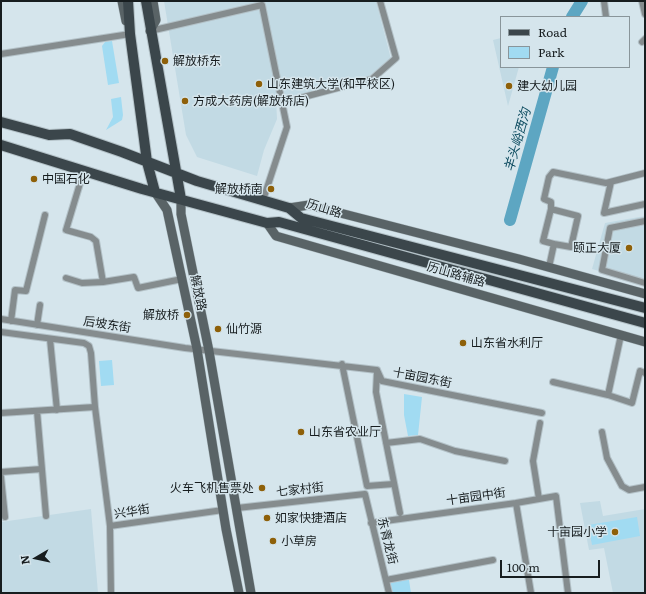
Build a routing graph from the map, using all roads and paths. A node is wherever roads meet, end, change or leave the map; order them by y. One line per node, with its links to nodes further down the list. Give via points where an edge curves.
1 (122, 1): 12 (street)
2 (128, 1): 12 (main road, 解放路)
3 (146, 1): 11 (main road, 解放路)
4 (153, 1): 11 (street, via 156,20)
5 (380, 1): 14 (street, via 396,58 372,79)
6 (604, 1): 10 (street)
7 (642, 1): 9 (street)
8 (261, 3): 11 (street); 14 (street)
9 (645, 14)
10 (606, 16)
11 (150, 31): 19 (main road, 解放路)
12 (130, 34): 13 (street); 17 (main road, 解放路)
13 (1, 54)
14 (281, 103): 24 (street, via 287,128)
15 (1, 122): 17 (main road, 历山路, via 49,135 70,134)
16 (1, 144): 18 (main road, 历山路)
17 (147, 162): 19 (main road, 历山路); 22 (main road, 解放路)
18 (84, 170): 22 (main road, 历山路); 35 (street, via 66,230 91,237 96,241)
19 (176, 173): 23 (main road, 解放路); 24 (main road, 历山路)
20 (645, 173): 21 (street)
21 (611, 182): 25 (street, via 604,213); 27 (street, via 553,172 549,176 544,199 551,202)
22 (155, 192): 23 (main road, 历山路); 34 (street, 解放路, via 167,210)
23 (181, 199): 30 (main road, 历山路); 49 (street, 解放路, via 180,214)
24 (263, 200): 26 (main road, 历山路)
25 (645, 204)
26 (289, 208): 32 (street, via 309,205); 39 (main road, 历山路, via 301,218)
27 (551, 209): 31 (street, via 543,241); 31 (street, via 578,216 571,247)
28 (44, 216): 41 (street, via 26,291 15,290)
29 (645, 221): 36 (street, via 610,228 602,270)
30 (267, 223): 42 (main road, 历山路, via 279,222); 45 (street, 历山路辅路, via 276,236)
31 (554, 244): 32 (street)
32 (549, 267): 37 (street)
33 (66, 278): 35 (street, via 82,283)
34 (182, 279): 35 (street, via 138,288 134,277); 48 (street, 解放路)
35 (103, 282)
36 (645, 284)
37 (645, 294)
38 (40, 305): 43 (street)
39 (645, 308)
40 (1, 319): 41 (street, 后坡东街)
41 (12, 321): 43 (street, 后坡东街)
42 (645, 323)
43 (37, 325): 48 (street, 后坡东街)
44 (1, 332): 46 (street)
45 (622, 335): 47 (street, 历山路辅路); 54 (street)
46 (50, 339): 55 (street, via 84,343 89,346); 56 (street)
47 (645, 342)
48 (197, 349): 49 (street, 后坡东街); 73 (street, 解放路)
49 (209, 351): 50 (street, 十亩园东街); 72 (street, 解放路)
50 (342, 364): 51 (street, 十亩园东街); 67 (street, via 367,486)
51 (377, 370): 59 (street, 十亩园东街, via 382,381); 62 (street, via 376,392)
52 (645, 373): 54 (street, via 640,371 632,403)
53 (553, 382): 54 (street)
54 (608, 394)
55 (95, 407): 56 (street); 78 (street)
56 (57, 410): 57 (street)
57 (37, 411): 58 (street); 64 (street)
58 (1, 413)
59 (542, 414)
60 (540, 423): 70 (street, via 534,461)
61 (602, 432): 68 (street, via 607,458 622,486 629,490)
62 (386, 443): 63 (street, via 420,439 455,452); 67 (street)
63 (505, 461)
64 (42, 469): 65 (street); 75 (street)
65 (1, 472)
66 (1, 477): 76 (street)
67 (394, 484): 74 (street)
68 (645, 487)
69 (365, 494): 72 (street, 七家村街); 77 (street, 东青龙街)
70 (539, 499): 71 (street); 86 (street, via 556,496)
71 (516, 503): 77 (street, 十亩园中街); 85 (street, 十亩园中街)
72 (236, 508): 83 (street, 解放路)
73 (223, 510): 78 (street, 兴华街); 82 (street, 解放路)
74 (400, 513)
75 (46, 516)
76 (5, 518)
77 (371, 523): 80 (street, 东青龙街)
78 (110, 526): 81 (street, 兴华街)
79 (493, 560): 80 (street)
80 (386, 580): 84 (street, 东青龙街)
81 (111, 593)
82 (239, 593)
83 (252, 593)
84 (388, 593)
85 (531, 593)
86 (568, 593)

